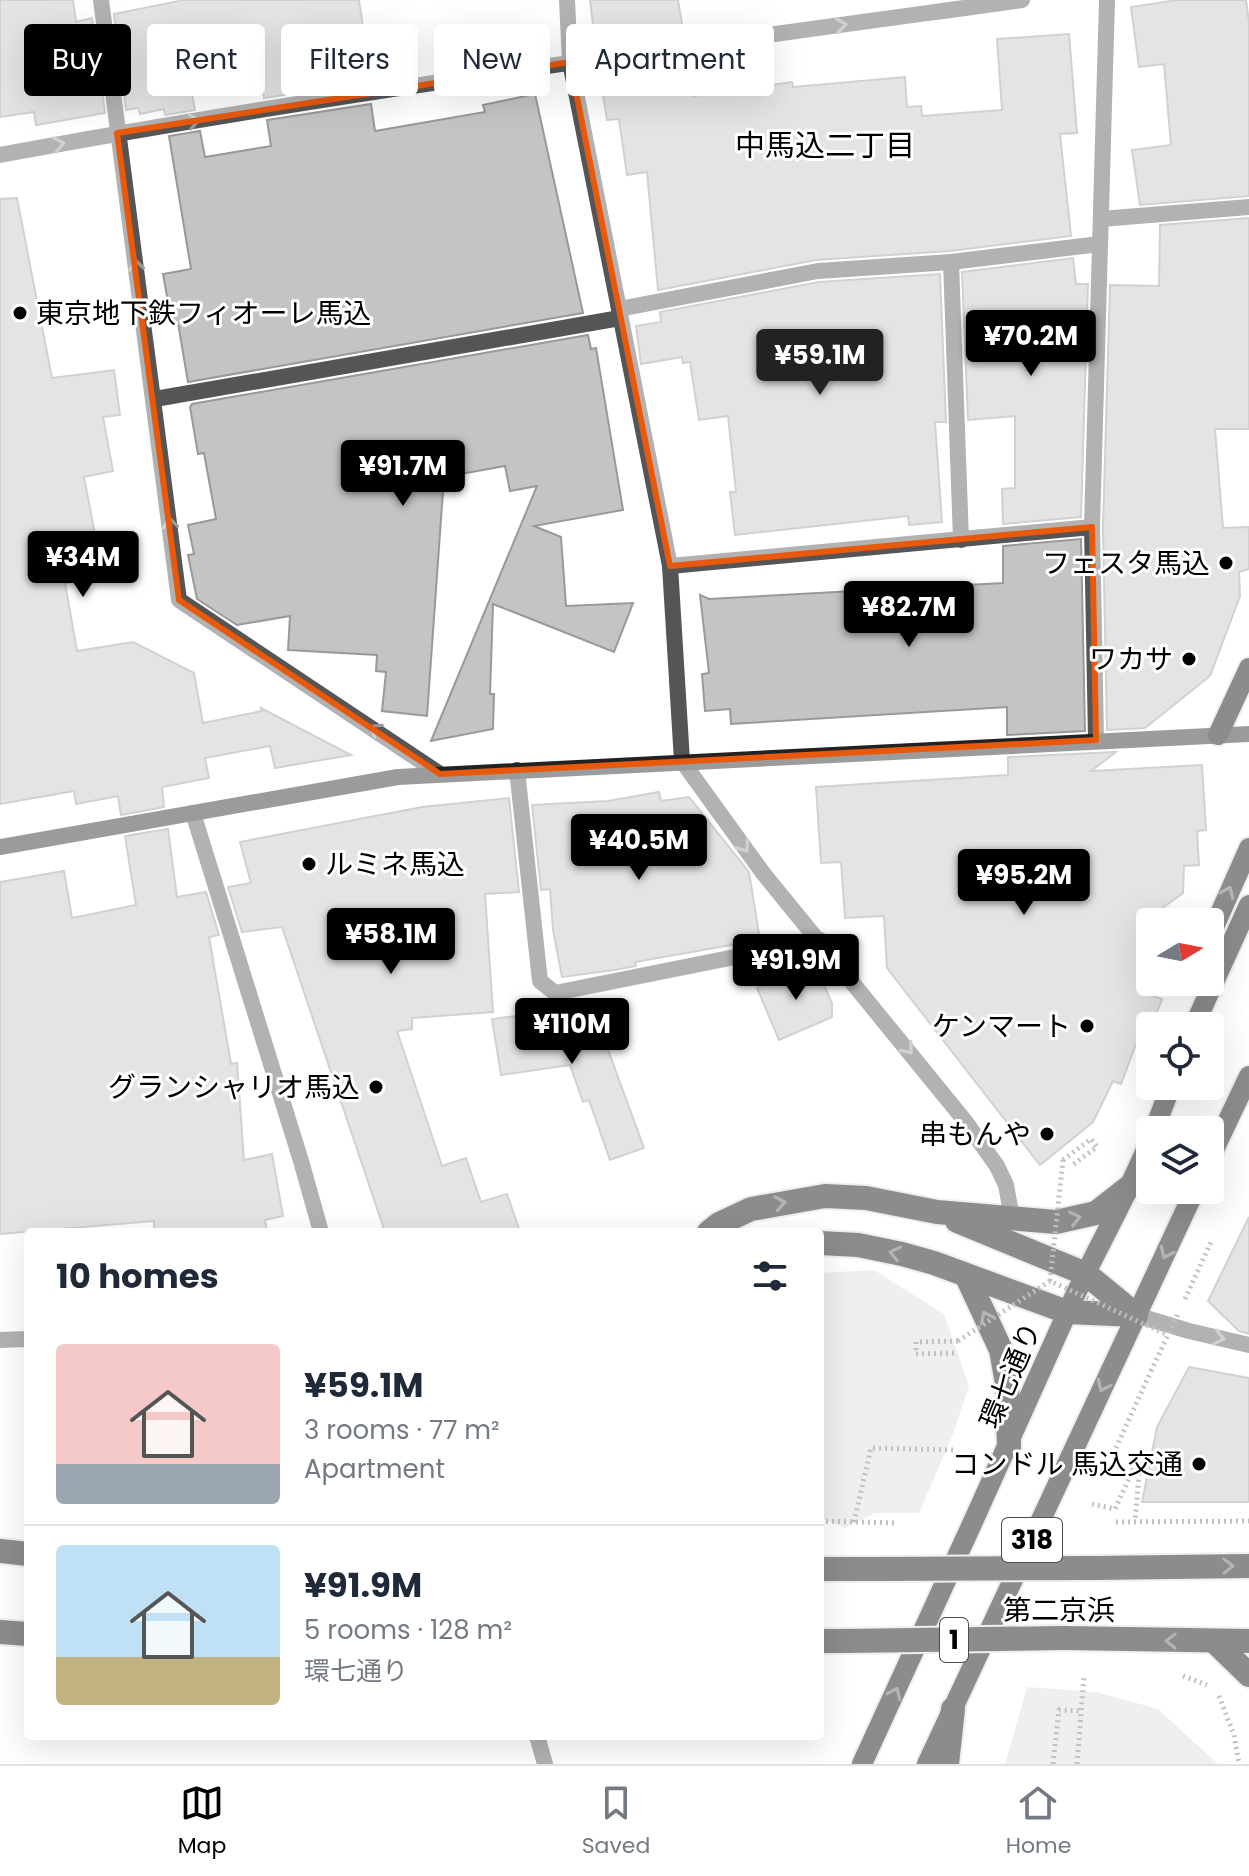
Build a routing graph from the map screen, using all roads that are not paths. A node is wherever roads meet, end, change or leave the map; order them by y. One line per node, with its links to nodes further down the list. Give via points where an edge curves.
1 (101, 0): 9 (street)
2 (567, 0): 5 (street)
3 (1022, 0): 6 (street, one-way to 3)
4 (1107, 0): 12 (street)
5 (568, 24)
6 (774, 34)
7 (566, 63): 9 (street, one-way to 7)
8 (577, 96): 15 (street)
9 (117, 133): 10 (street, one-way to 9); 16 (street, one-way to 9)
10 (0, 155)
11 (1249, 207): 12 (street)
12 (1101, 219): 13 (street)
13 (1100, 244): 14 (street); 17 (street)
14 (951, 262): 15 (street, via 818,271); 18 (street)
15 (619, 313): 16 (street); 19 (street)
16 (155, 399): 26 (street, one-way to 16, via 179,600)
17 (1092, 527): 18 (street); 23 (street)
18 (961, 540): 19 (street)
19 (670, 566): 24 (street)
20 (1249, 668): 22 (main road)
21 (1249, 734): 22 (street)
22 (1218, 735): 23 (street)
23 (1096, 740): 24 (street)
24 (682, 761): 25 (street); 32 (street, one-way to 32, via 763,873)
25 (517, 770): 26 (street); 32 (street, via 540,981 555,993)
26 (440, 774): 27 (street, via 356,782)
27 (193, 813): 28 (street); 41 (street)
28 (0, 847)
29 (1249, 848): 31 (main road, one-way to 29)
30 (1249, 905): 33 (main road)
31 (1222, 908)
32 (820, 940): 40 (street, one-way to 40, via 997,1166)
33 (1224, 954)
34 (1249, 1076): 35 (main road)
35 (1224, 1129)
36 (1136, 1171): 37 (main road, 環七通り / 318)
37 (1128, 1188): 40 (highway, one-way to 37, via 1056,1222 1096,1213); 44 (main road, 環七通り / 318)
38 (1188, 1204): 47 (main road, 318, one-way to 47)
39 (937, 1212): 40 (highway); 42 (highway, one-way to 39, via 751,1209 825,1196); 44 (highway)
40 (1012, 1218)
41 (320, 1228)
42 (714, 1228)
43 (824, 1243): 45 (highway, one-way to 43, via 902,1254)
44 (1086, 1274): 46 (main road, 環七通り / 318); 47 (highway)
45 (967, 1277): 46 (highway); 51 (highway, one-way to 45, via 1001,1350)
46 (1067, 1312): 47 (highway); 51 (main road, 環七通り / 318)
47 (1136, 1315): 50 (street, one-way to 50); 62 (main road, 318, one-way to 62)
48 (24, 1339): 49 (street)
49 (0, 1340)
50 (1249, 1345)
51 (1009, 1447): 65 (main road, 環七通り / 318, one-way to 51)
52 (0, 1551): 53 (highway)
53 (24, 1554)
54 (1249, 1566): 55 (highway, 第二京浜, one-way to 54, bridge)
55 (824, 1569)
56 (0, 1632): 57 (highway)
57 (24, 1634)
58 (832, 1641): 60 (highway, 第二京浜 / 1, one-way to 58, bridge)
59 (1249, 1641): 60 (highway, 第二京浜 / 1)
60 (1215, 1642): 61 (highway)
61 (1249, 1675)
62 (953, 1709): 66 (main road, 318); 67 (highway)
63 (538, 1740): 64 (street)
64 (545, 1764)
65 (862, 1764)
66 (927, 1764)
67 (947, 1764)

